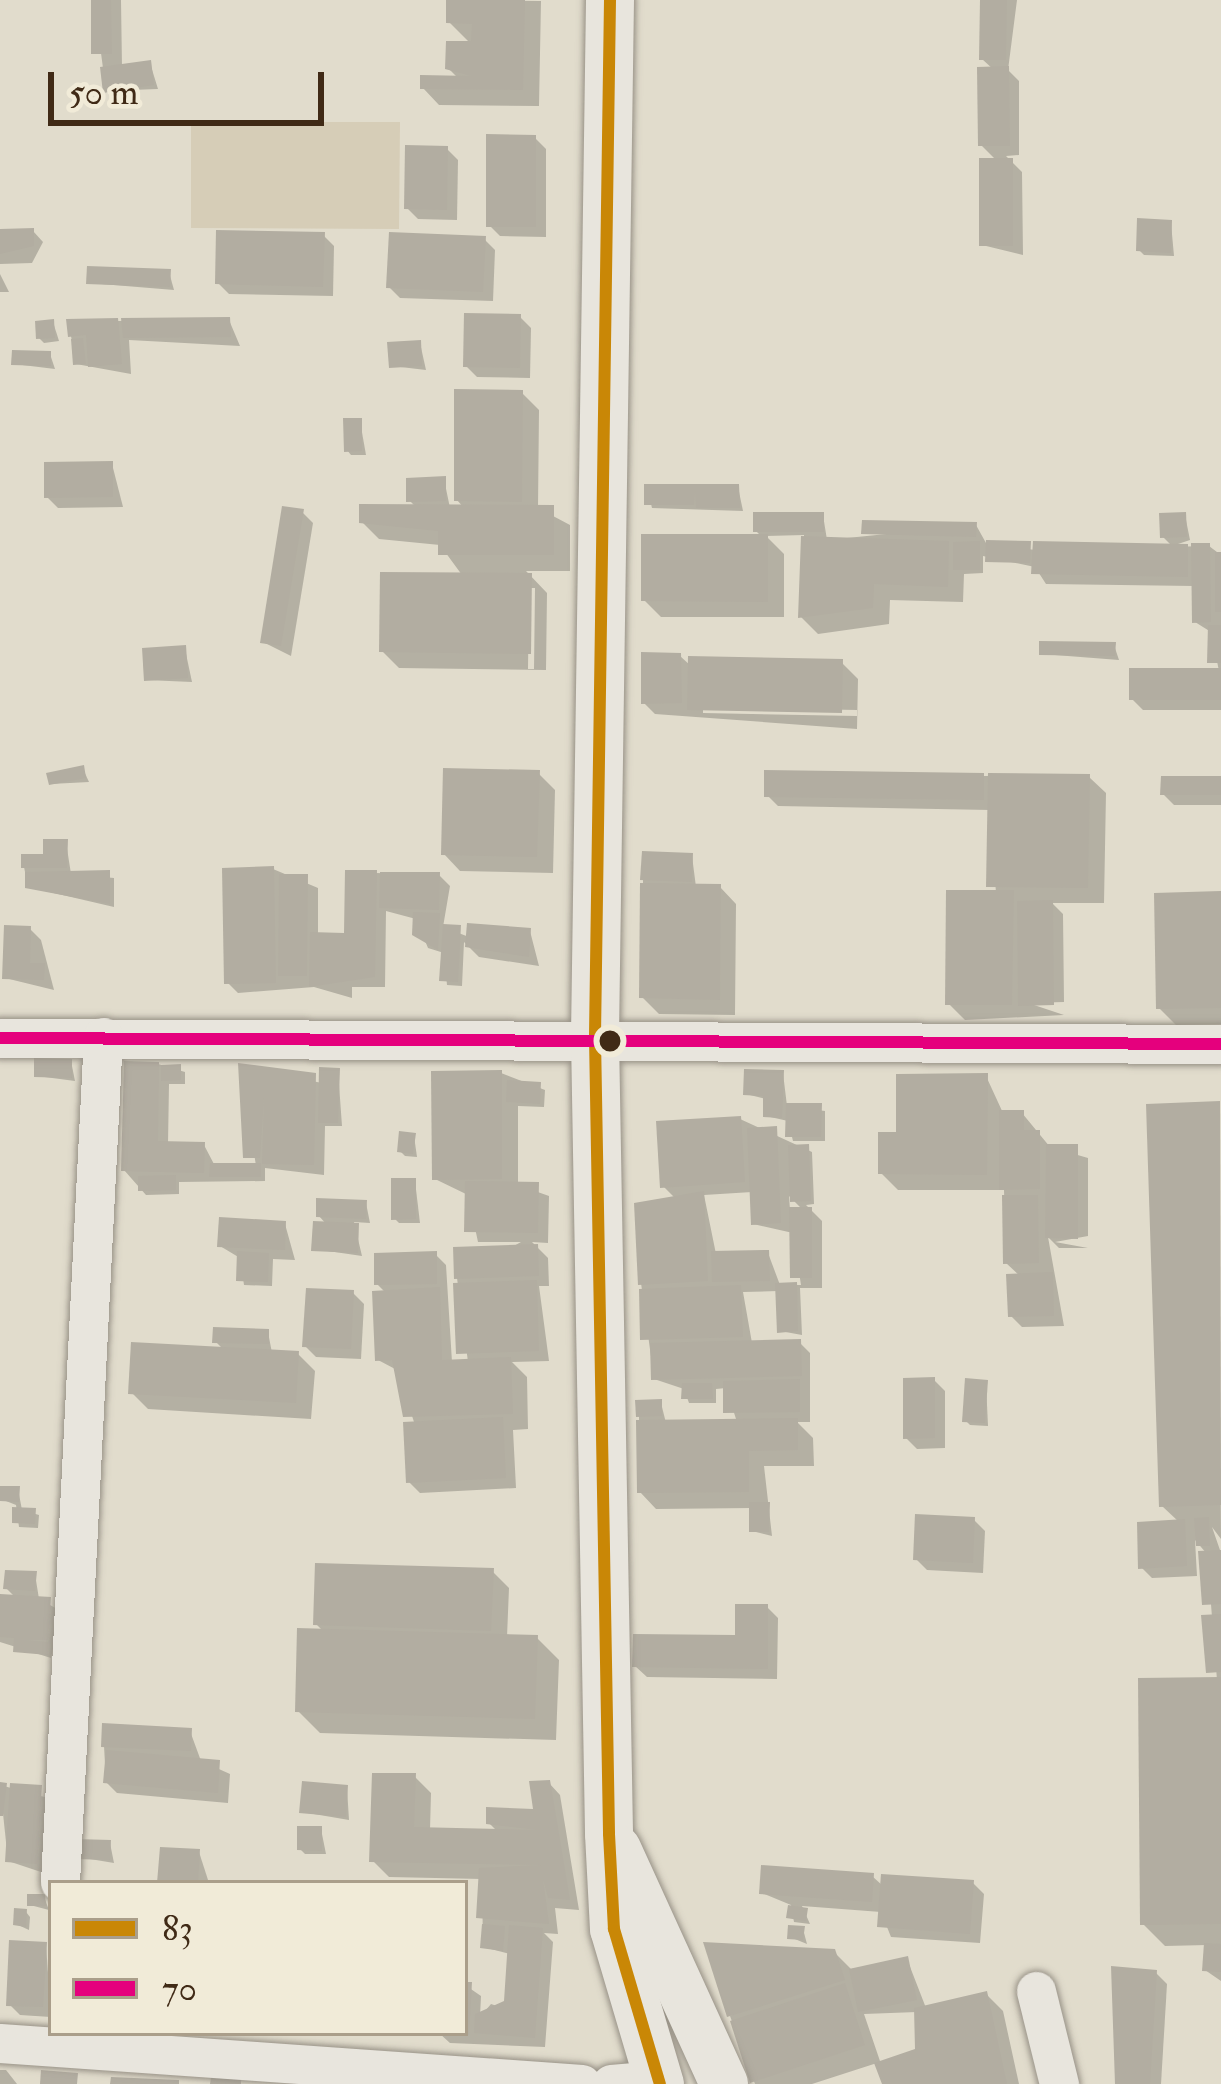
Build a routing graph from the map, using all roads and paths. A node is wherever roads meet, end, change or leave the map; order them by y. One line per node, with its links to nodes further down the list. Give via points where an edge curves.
1 (610, 0): 4 (street)
2 (103, 1037): 3 (street); 4 (street); 7 (street)
3 (0, 1038)
4 (595, 1038): 5 (street); 6 (street)
5 (1221, 1044)
6 (609, 1834): 10 (street, via 614,1929); 12 (street)
7 (60, 1880)
8 (1036, 1991): 13 (street)
9 (0, 2043): 11 (street)
10 (643, 2083)
11 (582, 2084)
12 (724, 2084)
13 (1058, 2084)

